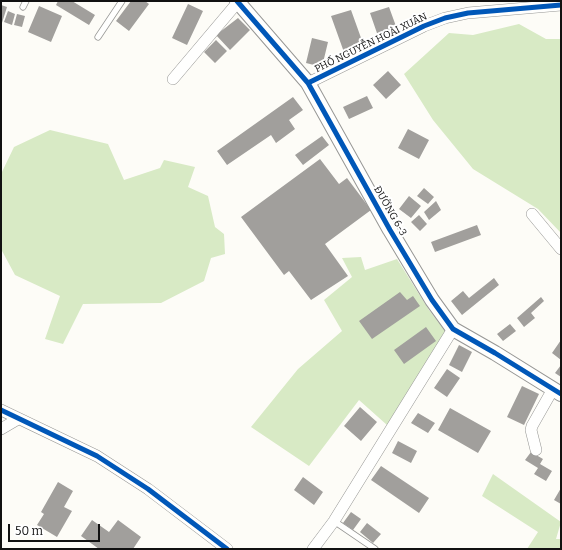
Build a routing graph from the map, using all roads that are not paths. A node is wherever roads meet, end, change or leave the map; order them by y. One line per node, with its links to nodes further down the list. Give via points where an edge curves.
1 (26, 1): 6 (lane)
2 (122, 1): 7 (lane)
3 (238, 1): 8 (street); 9 (street, ĐƯỜNG 6-3)
4 (516, 5): 5 (street, PHỐ NGUYỄN HOÀI XUÂN); 9 (street, PHỐ NGUYỄN HOÀI XUÂN, via 445,18)
5 (561, 5)
6 (23, 7)
7 (98, 37)
8 (173, 79)
9 (308, 83): 12 (street, ĐƯỜNG 6-3, via 390,230 432,300)
10 (532, 214): 11 (street)
11 (561, 249)
12 (453, 329): 13 (street, ĐƯỜNG 6-3); 18 (street)
13 (557, 392): 17 (street, via 532,426)
14 (1, 410): 15 (street)
15 (18, 419): 16 (street); 20 (street, via 97,456 148,489)
16 (1, 429)
17 (536, 450)
18 (334, 521): 19 (street); 23 (lane)
19 (325, 533): 21 (street); 22 (street)
20 (227, 549)
21 (313, 549)
22 (324, 549)
23 (375, 549)

